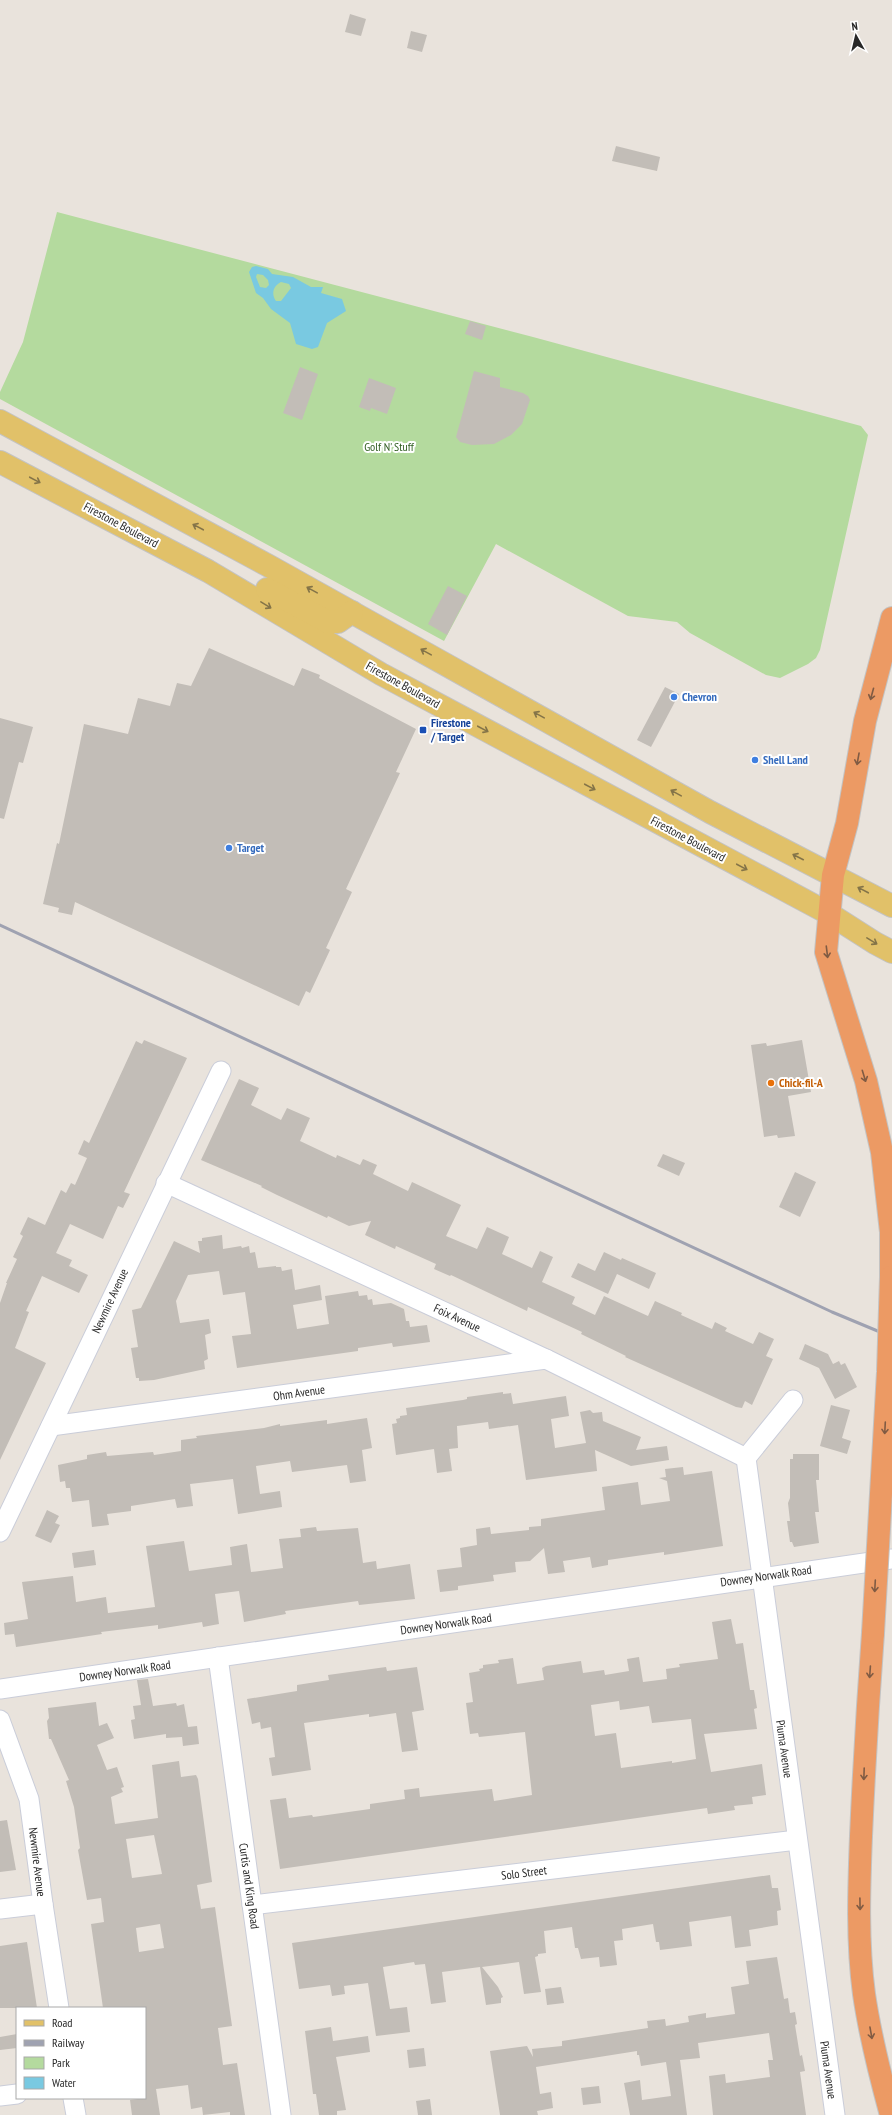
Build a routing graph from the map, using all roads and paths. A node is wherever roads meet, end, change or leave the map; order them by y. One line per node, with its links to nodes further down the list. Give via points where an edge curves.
1 (0, 421): 4 (main road, one-way to 1)
2 (0, 462): 3 (main road, Firestone Boulevard, one-way to 3)
3 (208, 571): 4 (main road, via 238,574 328,622 338,622); 8 (main road, Firestone Boulevard, one-way to 8, via 381,674)
4 (352, 612): 6 (main road, one-way to 4, via 710,812)
5 (892, 618): 6 (highway, one-way to 6, via 865,721 847,823)
6 (833, 875): 7 (main road, one-way to 6); 8 (highway)
7 (892, 906)
8 (828, 913): 9 (main road, Firestone Boulevard, one-way to 9); 33 (highway, one-way to 33, bridge, via 826,952 866,1082 882,1152 891,1232 887,1380 859,1890 864,1992 875,2056)
9 (892, 952)
10 (220, 1071): 11 (street, Newmire Avenue)
11 (166, 1183): 12 (street, Foix Avenue); 14 (street, Newmire Avenue)
12 (546, 1359): 14 (street, Ohm Avenue); 15 (street, Foix Avenue)
13 (793, 1400): 15 (street)
14 (52, 1426): 16 (street, Newmire Avenue)
15 (746, 1458): 18 (street, Piuma Avenue)
16 (0, 1532)
17 (892, 1559): 18 (street, Downey Norwalk Road)
18 (760, 1577): 19 (street, Downey Norwalk Road); 22 (street, Piuma Avenue)
19 (218, 1657): 20 (street, Downey Norwalk Road); 24 (street, Curtis and King Road)
20 (0, 1689)
21 (0, 1720): 23 (street, Newmire Avenue, via 29,1799)
22 (797, 1840): 24 (street, Solo Street); 32 (street, Piuma Avenue)
23 (43, 1904): 25 (street); 26 (street, Newmire Avenue)
24 (252, 1905): 31 (street, Curtis and King Road)
25 (0, 1910)
26 (59, 2007)
27 (16, 2094): 28 (street)
28 (0, 2096)
29 (73, 2099): 30 (street)
30 (76, 2115)
31 (281, 2115)
32 (835, 2115)
33 (891, 2115)

